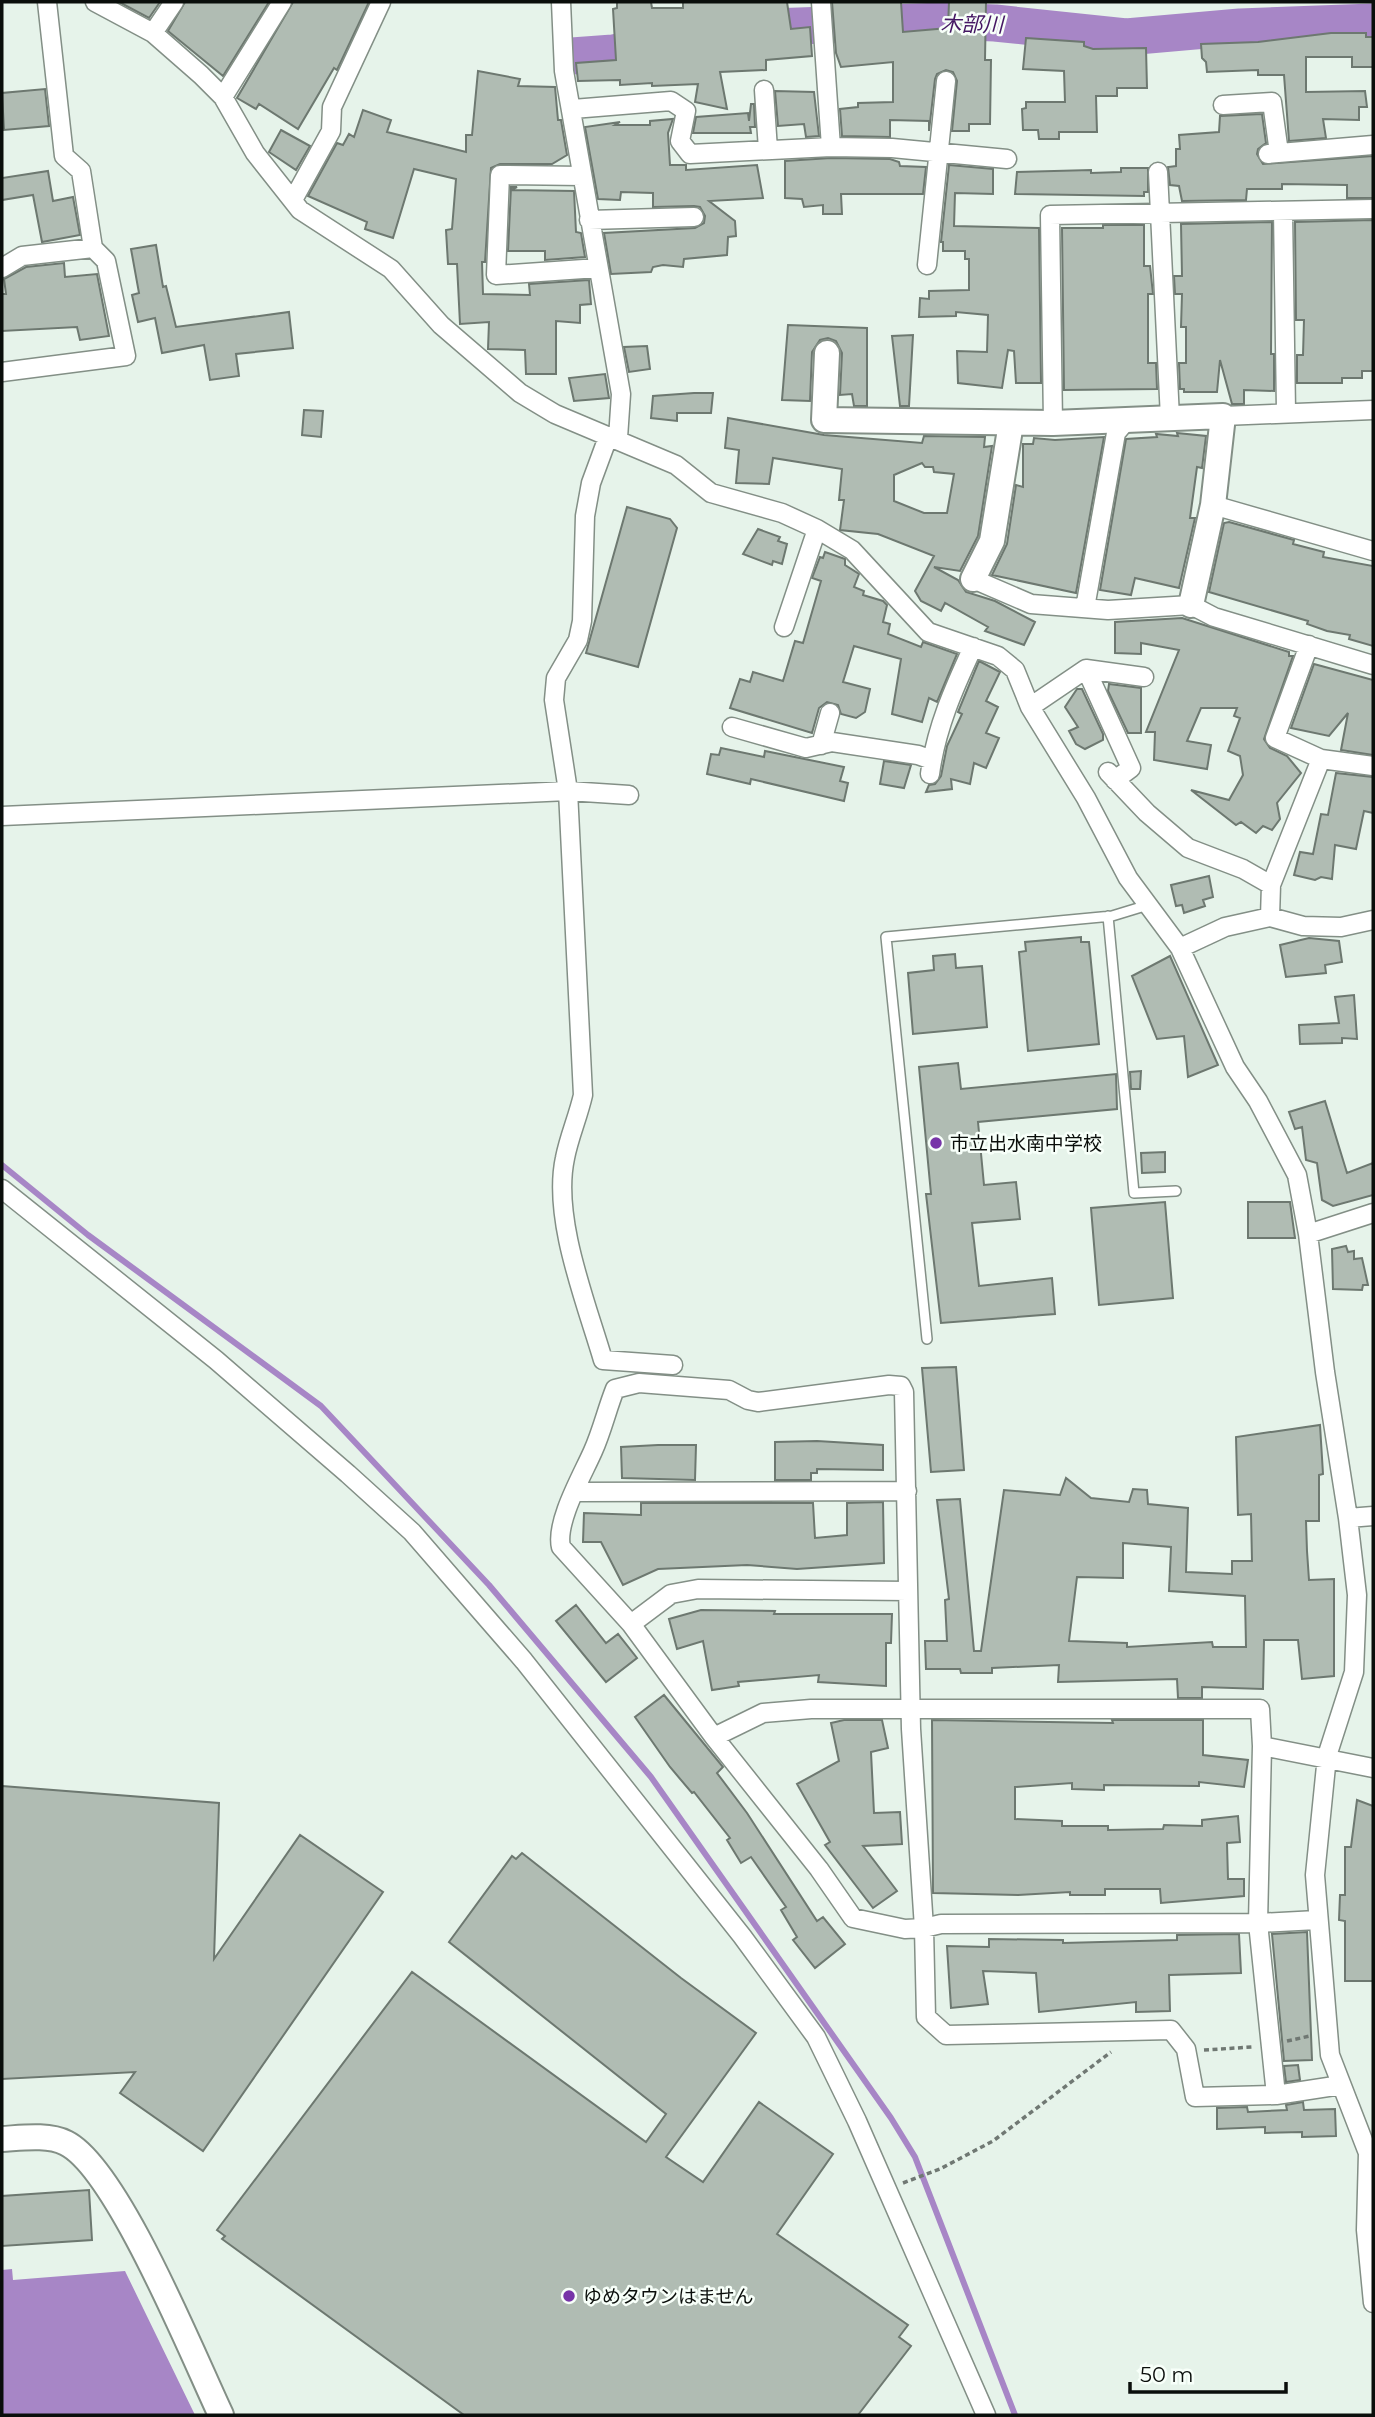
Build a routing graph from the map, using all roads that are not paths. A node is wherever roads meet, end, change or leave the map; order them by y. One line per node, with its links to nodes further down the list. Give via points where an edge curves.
1 (47, 2): 27 (street, via 64,156 81,171)
2 (95, 2): 8 (street)
3 (174, 2): 8 (street)
4 (282, 2): 11 (street)
5 (381, 2): 21 (street, via 332,107 331,131)
6 (561, 2): 13 (street, via 564,71)
7 (821, 2): 15 (street)
8 (153, 33): 11 (street)
9 (946, 81): 17 (street)
10 (764, 90): 16 (street)
11 (223, 97): 21 (street, via 255,153)
12 (1223, 105): 14 (street, via 1272,102 1274,153)
13 (573, 109): 16 (street, via 671,101 686,111 680,141 690,154); 20 (street)
14 (1373, 145)
15 (831, 147): 16 (street); 17 (street, via 892,148)
16 (768, 150)
17 (938, 155): 18 (street); 28 (street)
18 (1007, 159)
19 (1158, 172): 24 (street)
20 (582, 176): 26 (street); 30 (street, via 500,175 496,275)
21 (293, 201): 40 (street, via 391,269 441,325 520,393 555,414)
22 (1373, 209): 23 (street)
23 (1283, 211): 24 (street); 34 (street)
24 (1160, 212): 36 (street); 39 (street, via 1050,215)
25 (694, 217): 26 (street)
26 (589, 220): 30 (street)
27 (93, 248): 29 (street, via 22,256); 32 (street, via 106,261 126,356)
28 (926, 265)
29 (2, 268)
30 (598, 268): 40 (street, via 621,394)
31 (821, 363): 38 (street, via 824,420)
32 (2, 372)
33 (1373, 410): 34 (street)
34 (1286, 411): 35 (street)
35 (1223, 416): 36 (street); 41 (street)
36 (1170, 418): 37 (street)
37 (1127, 420): 39 (street); 46 (street, via 1116,433)
38 (1011, 423): 39 (street); 44 (street, via 992,541)
39 (1053, 423)
40 (613, 437): 42 (street, via 676,465 711,493 782,513); 59 (street, via 591,483 585,516 578,640 562,664 554,688)
41 (1213, 505): 43 (street); 45 (street)
42 (817, 529): 47 (street); 49 (street, via 852,550 928,632)
43 (1373, 551)
44 (973, 579): 46 (street, via 1031,604)
45 (1191, 605): 46 (street); 48 (street, via 1214,617)
46 (1086, 608)
47 (784, 627)
48 (1309, 645): 50 (street); 57 (street, via 1275,738)
49 (973, 647): 53 (street, via 998,656 1015,670); 56 (street, via 950,697 931,767 918,755 832,742)
50 (1373, 665)
51 (1086, 669): 52 (street); 53 (street); 62 (street, via 1132,768 1112,776 1188,848)
52 (1144, 677)
53 (1030, 707): 63 (street)
54 (830, 713): 56 (street)
55 (732, 727): 56 (street, via 806,748)
56 (821, 745)
57 (1321, 759): 58 (street); 62 (street)
58 (1373, 766)
59 (568, 791): 60 (street); 61 (street); 73 (street, via 583,1095 565,1157 563,1203 603,1360)
60 (629, 795)
61 (2, 816)
62 (1271, 885): 65 (street)
63 (1148, 905): 64 (lane); 67 (street)
64 (1108, 916): 69 (lane, via 1133,1193); 72 (lane, via 886,937)
65 (1270, 917): 66 (street, via 1303,926 1340,927); 67 (street, via 1225,927)
66 (1373, 920)
67 (1180, 948): 71 (street, via 1235,1066 1297,1175)
68 (2, 1189): 93 (street, via 216,1360 348,1474 412,1532 524,1661 742,1936 816,2037)
69 (1176, 1191)
70 (1373, 1213): 71 (street)
71 (1308, 1234): 77 (street)
72 (927, 1339)
73 (673, 1365)
74 (907, 1491): 75 (street); 75 (street, via 901,1386 758,1402 729,1390 639,1383 615,1390); 78 (street)
75 (575, 1492): 79 (street, via 559,1538 561,1547)
76 (1373, 1516): 77 (street)
77 (1348, 1518): 83 (street, via 1357,1595 1356,1649 1346,1703)
78 (908, 1591): 79 (street, via 698,1589 671,1594); 80 (street)
79 (631, 1624): 81 (street)
80 (911, 1711): 81 (street, via 763,1713); 82 (street, via 1261,1709); 87 (street)
81 (714, 1737): 87 (street, via 853,1918 905,1929)
82 (1262, 1746): 83 (street); 86 (street)
83 (1327, 1756): 84 (street); 85 (street, via 1315,1875)
84 (1373, 1768)
85 (1317, 1920): 86 (street); 88 (street, via 1326,2032)
86 (1258, 1923): 87 (street, via 1070,1921); 89 (street)
87 (924, 1928): 89 (street, via 926,2017 946,2035 1171,2030 1186,2049 1195,2097)
88 (1340, 2085): 89 (street); 91 (street, via 1368,2153 1366,2230)
89 (1276, 2095)
90 (2, 2139): 92 (street, via 63,2141 85,2155 101,2174)
91 (1373, 2303)
92 (221, 2415)
93 (986, 2415)

